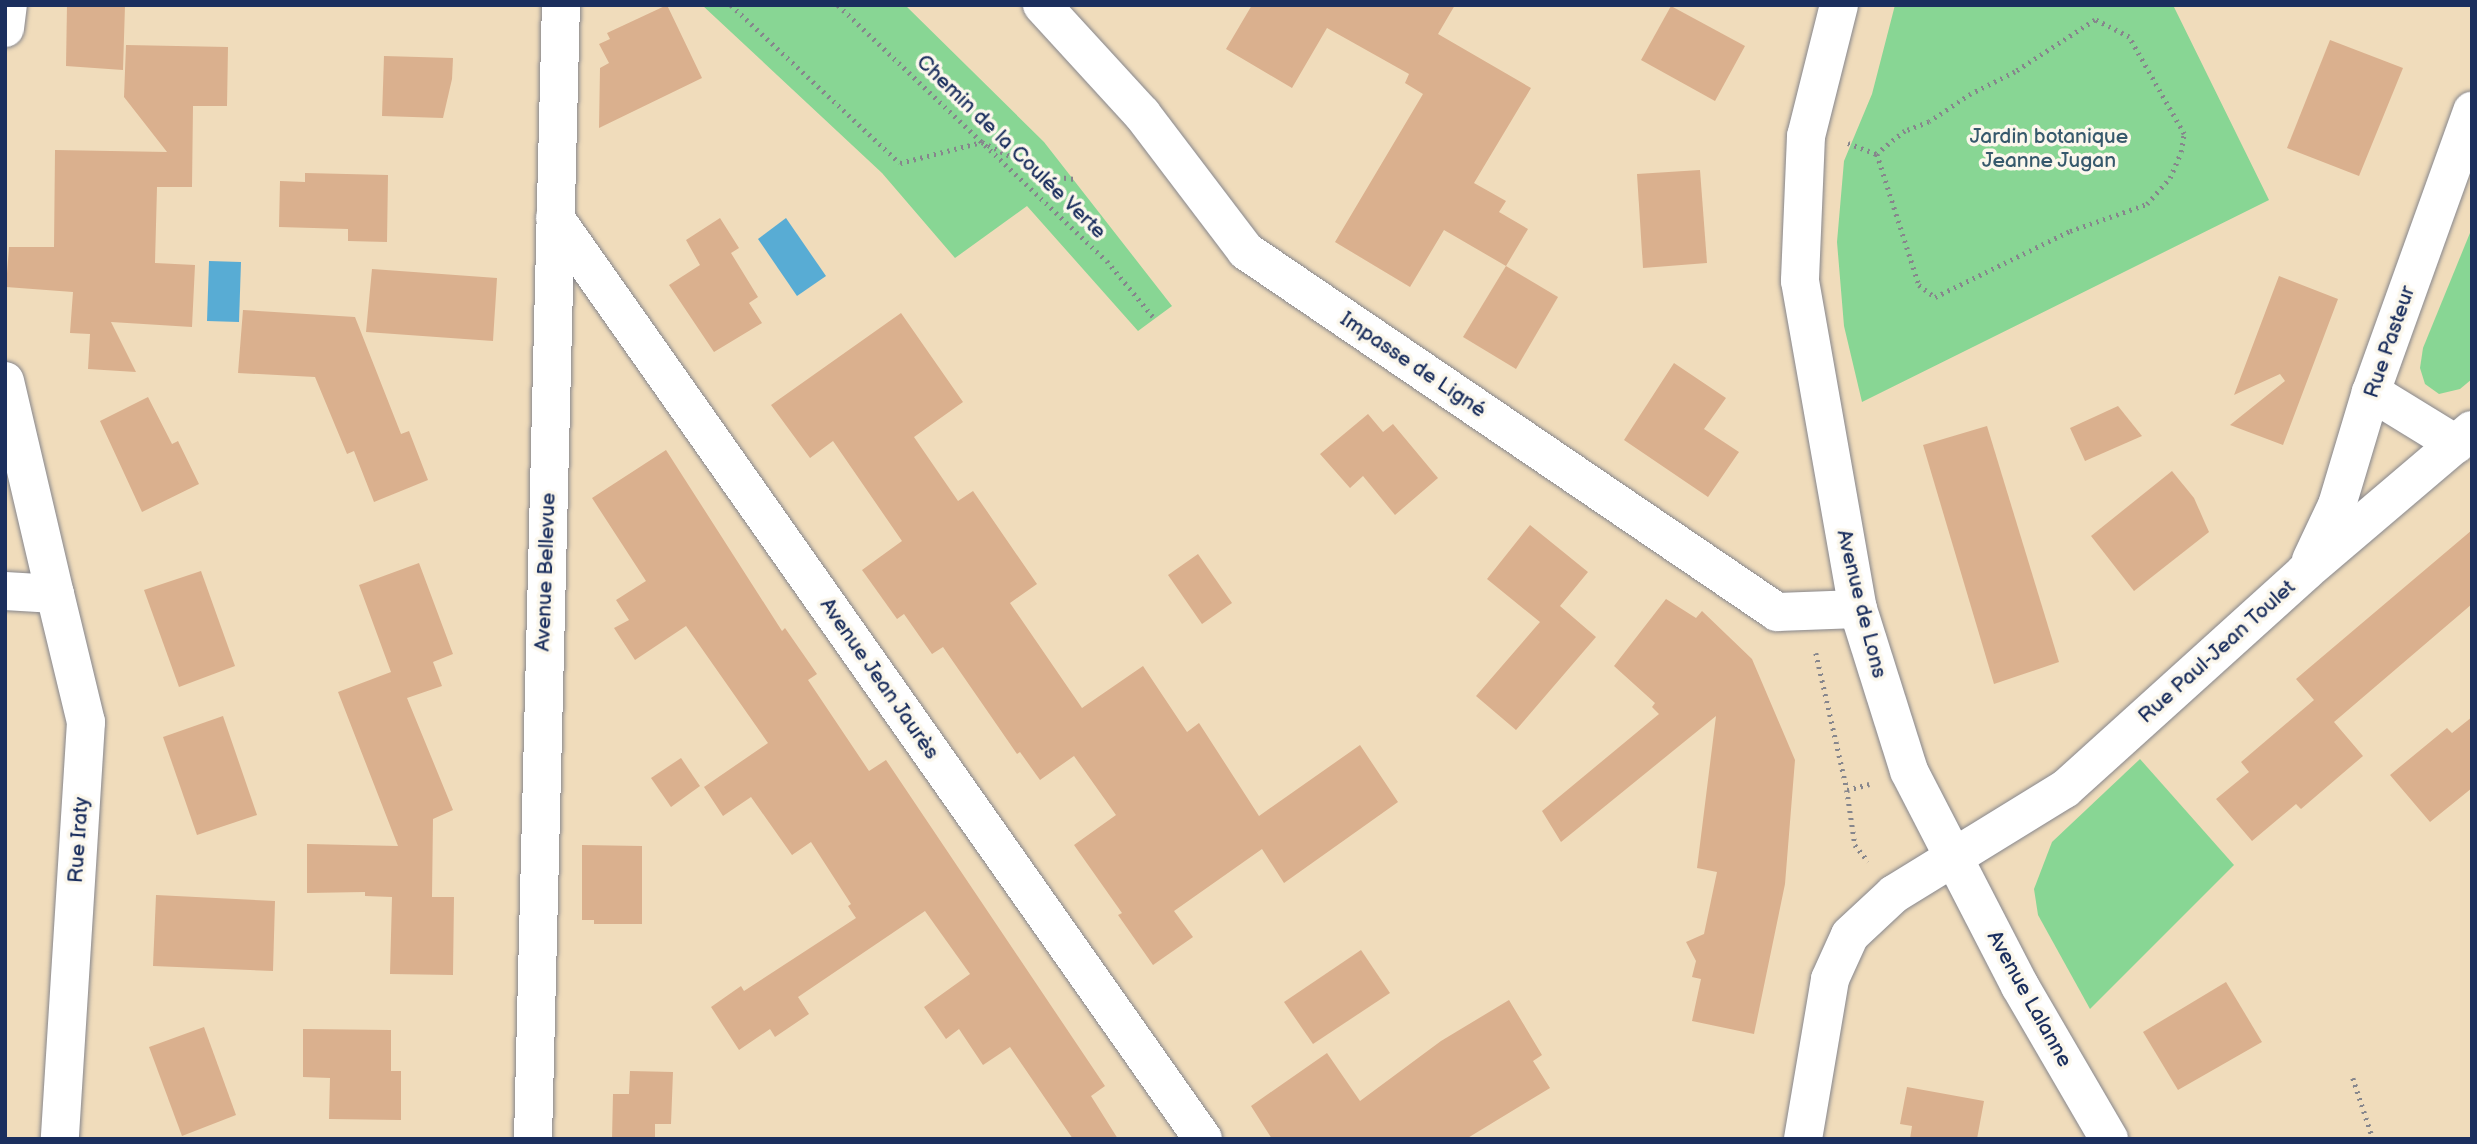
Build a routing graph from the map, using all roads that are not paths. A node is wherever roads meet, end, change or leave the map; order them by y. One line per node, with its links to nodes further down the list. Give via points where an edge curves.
1 (8, 5): 5 (street)
2 (561, 5): 7 (street, Avenue Bellevue)
3 (1042, 5): 14 (street, Impasse de Ligné, via 1142,114 1246,251 1777,612)
4 (1839, 5): 14 (street, Avenue de Lons, via 1806,136 1800,281)
5 (5, 28)
6 (2472, 111): 9 (street, Rue Pasteur)
7 (555, 218): 17 (street, Avenue Bellevue); 18 (street, Avenue Jean Jaurès)
8 (5, 381): 13 (street, Rue Iraty)
9 (2371, 392): 10 (street); 11 (street, Rue Pasteur, via 2337,505)
10 (2464, 437): 11 (street, Rue Paul-Jean Toulet)
11 (2305, 572): 15 (street, Rue Paul-Jean Toulet, via 2065,789)
12 (5, 591): 13 (street)
13 (55, 594): 16 (street, Rue Iraty, via 86,722)
14 (1858, 609): 15 (street, Avenue de Lons, via 1909,771)
15 (1952, 858): 19 (street, via 1894,894 1850,935 1830,979); 20 (street, Avenue Lalanne)
16 (60, 1139)
17 (533, 1139)
18 (1203, 1139)
19 (1803, 1139)
20 (2109, 1139)

